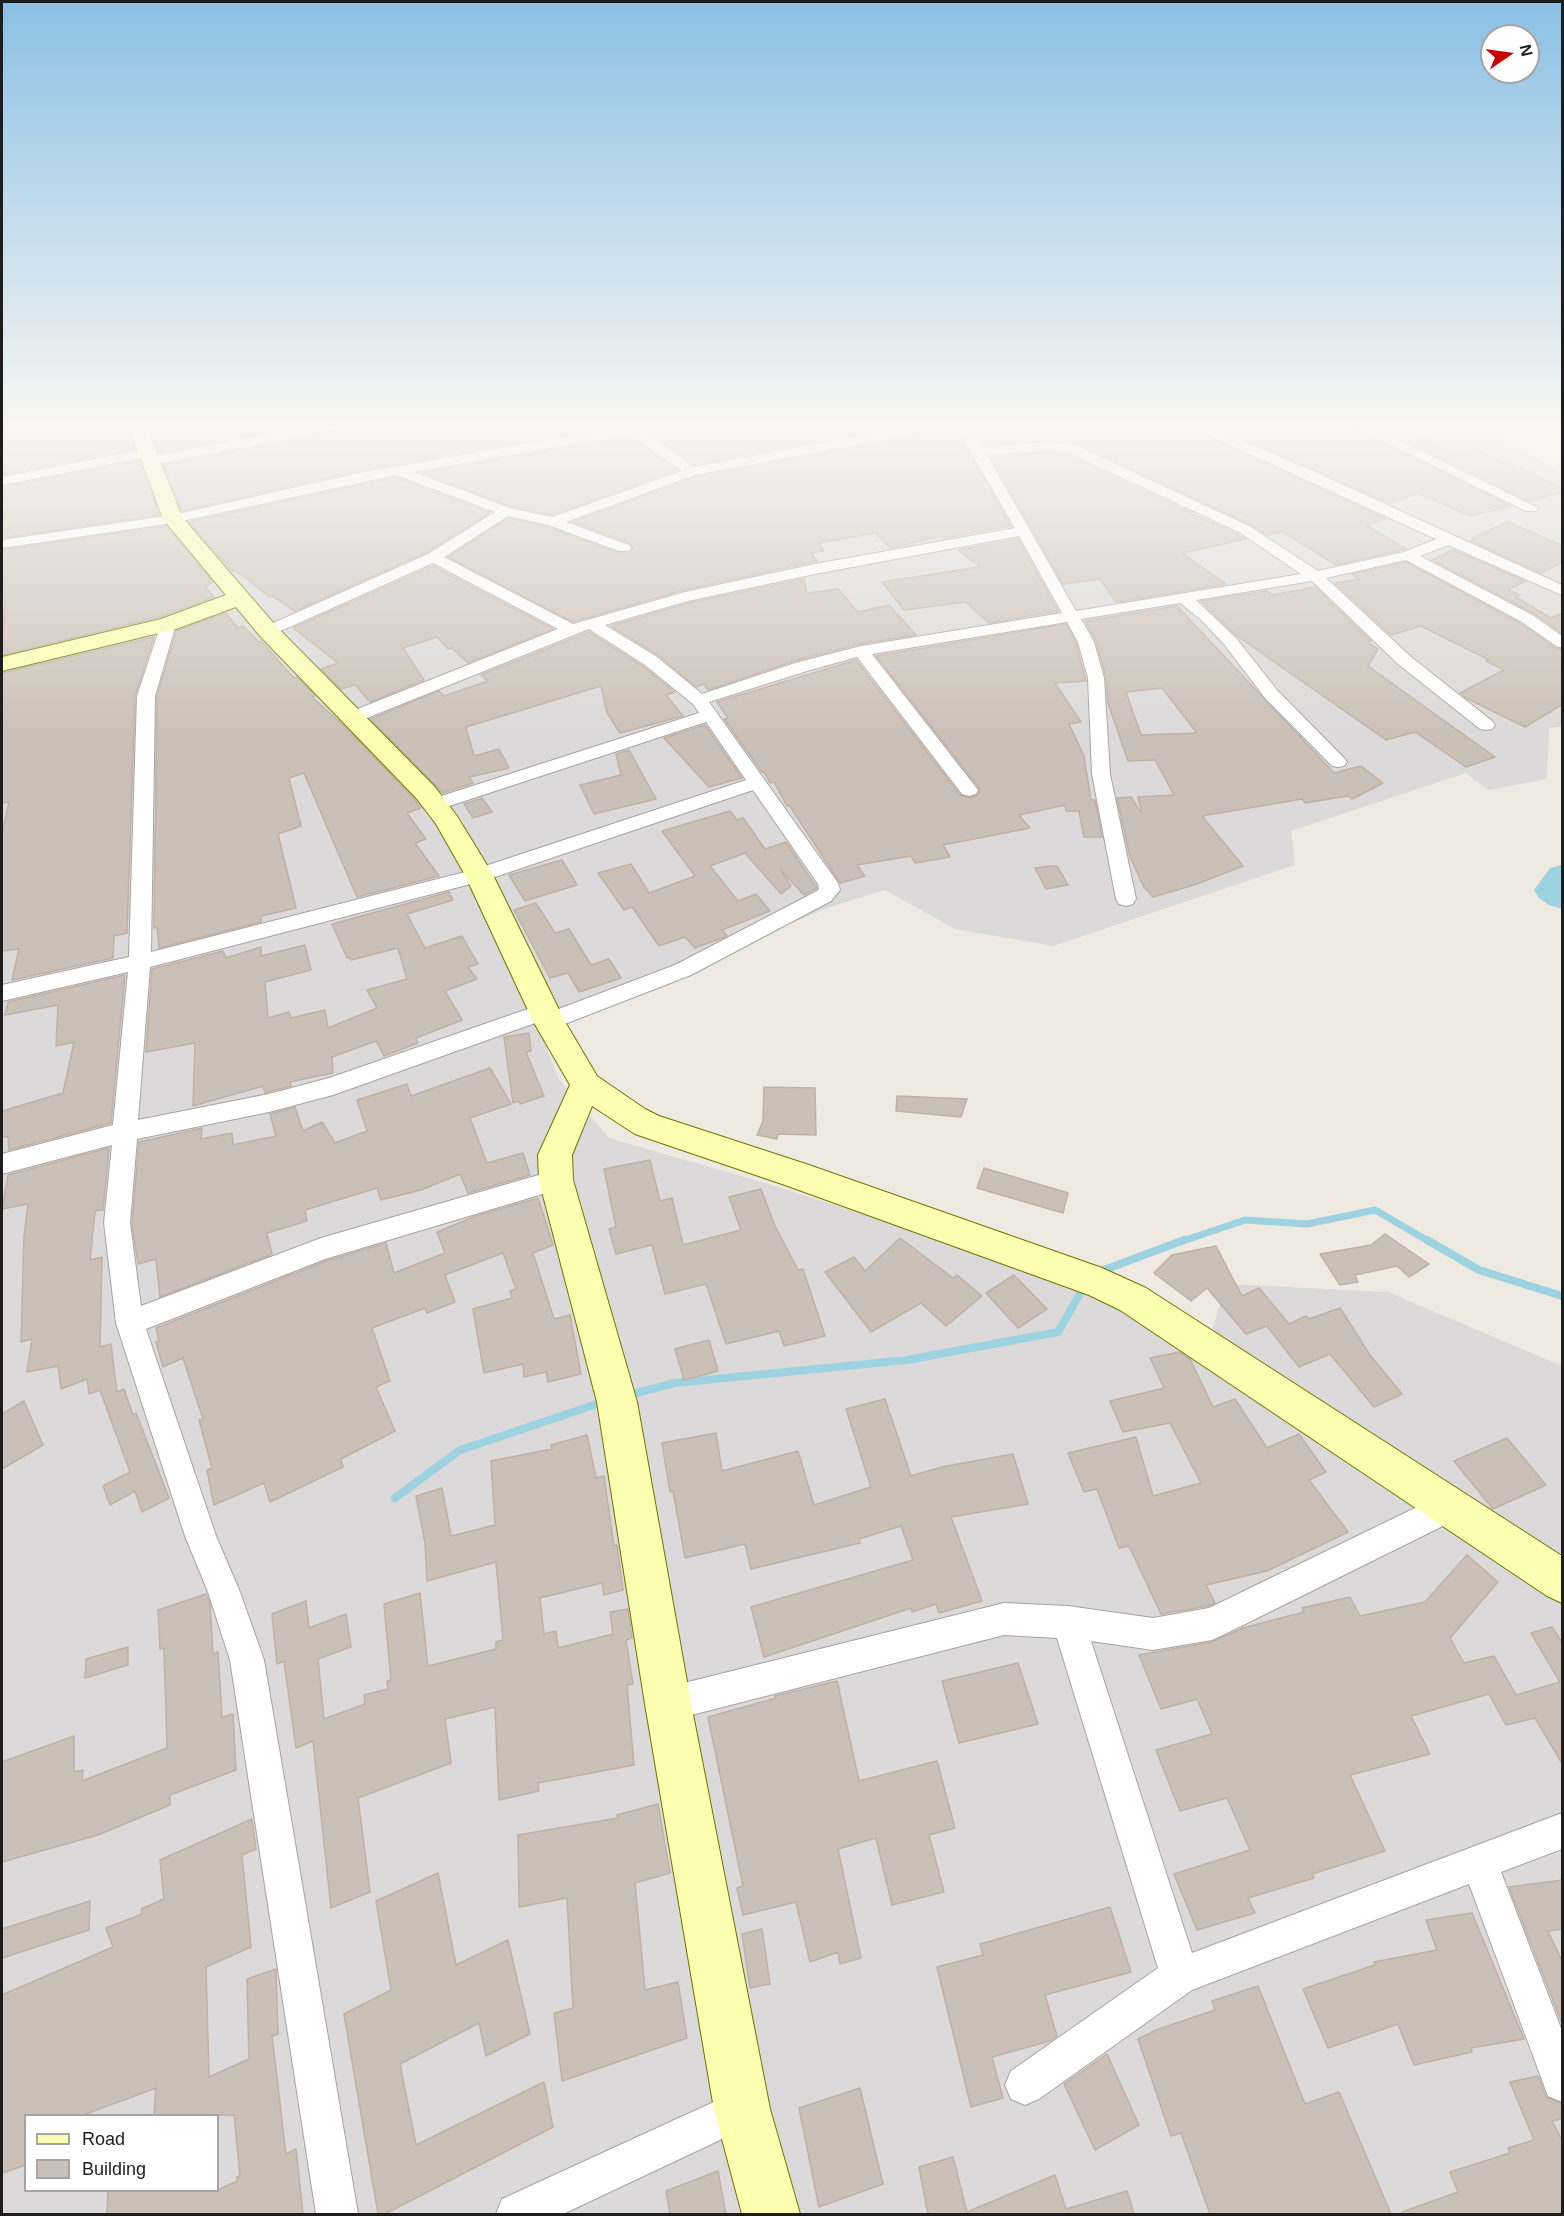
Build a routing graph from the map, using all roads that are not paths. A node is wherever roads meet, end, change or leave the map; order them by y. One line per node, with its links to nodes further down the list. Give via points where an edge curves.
1 (109, 528): 9 (street)
2 (181, 528): 16 (street)
3 (479, 528): 12 (street)
4 (571, 528): 10 (street)
5 (1243, 528): 13 (street)
6 (1423, 528): 8 (street)
7 (1023, 531): 17 (street); 18 (street, via 815,569 685,597)
8 (1448, 540): 11 (street); 14 (street)
9 (2, 544)
10 (624, 548)
11 (1408, 555): 13 (street); 22 (street, via 1518,614)
12 (433, 558): 20 (street); 21 (street)
13 (1315, 576): 15 (street); 28 (street, via 1404,660)
14 (1563, 590)
15 (1182, 597): 17 (street); 29 (street, via 1230,641 1271,694)
16 (238, 598): 19 (street); 21 (street)
17 (1072, 615): 23 (street); 34 (street, via 1086,642 1096,678 1101,774)
18 (591, 623): 20 (street); 25 (street, via 651,661)
19 (168, 624): 24 (street); 35 (street, via 169,657 146,696)
20 (570, 629): 27 (street)
21 (268, 631): 27 (street)
22 (1563, 643)
23 (861, 651): 25 (street); 31 (street)
24 (2, 664)
25 (699, 700): 26 (street)
26 (711, 715): 30 (street); 32 (street)
27 (351, 718): 32 (street)
28 (1486, 725)
29 (1338, 762)
30 (757, 783): 33 (street); 37 (street, via 828,883 828,893 683,970)
31 (969, 790)
32 (436, 804): 33 (street)
33 (479, 875): 35 (street); 37 (street)
34 (1126, 898)
35 (140, 962): 36 (street); 39 (street)
36 (2, 993)
37 (547, 1016): 38 (street); 39 (street, via 333,1086)
38 (586, 1085): 41 (street, via 555,1155); 43 (street, via 647,1125 1118,1291)
39 (125, 1132): 40 (street); 42 (street, via 117,1223)
40 (2, 1164)
41 (556, 1180): 42 (street, via 321,1249); 46 (street, via 619,1412)
42 (130, 1323): 53 (street, via 247,1660)
43 (1449, 1506): 44 (street); 45 (street, via 1212,1624 1153,1634)
44 (1563, 1581)
45 (1068, 1622): 46 (street, via 1004,1619); 49 (street)
46 (668, 1704): 52 (street)
47 (1563, 1831): 48 (street)
48 (1480, 1864): 49 (street); 50 (street)
49 (1180, 1976): 51 (street)
50 (1563, 2082)
51 (1025, 2085)
52 (742, 2109): 54 (street); 55 (street)
53 (337, 2214)
54 (517, 2214)
55 (771, 2214)

